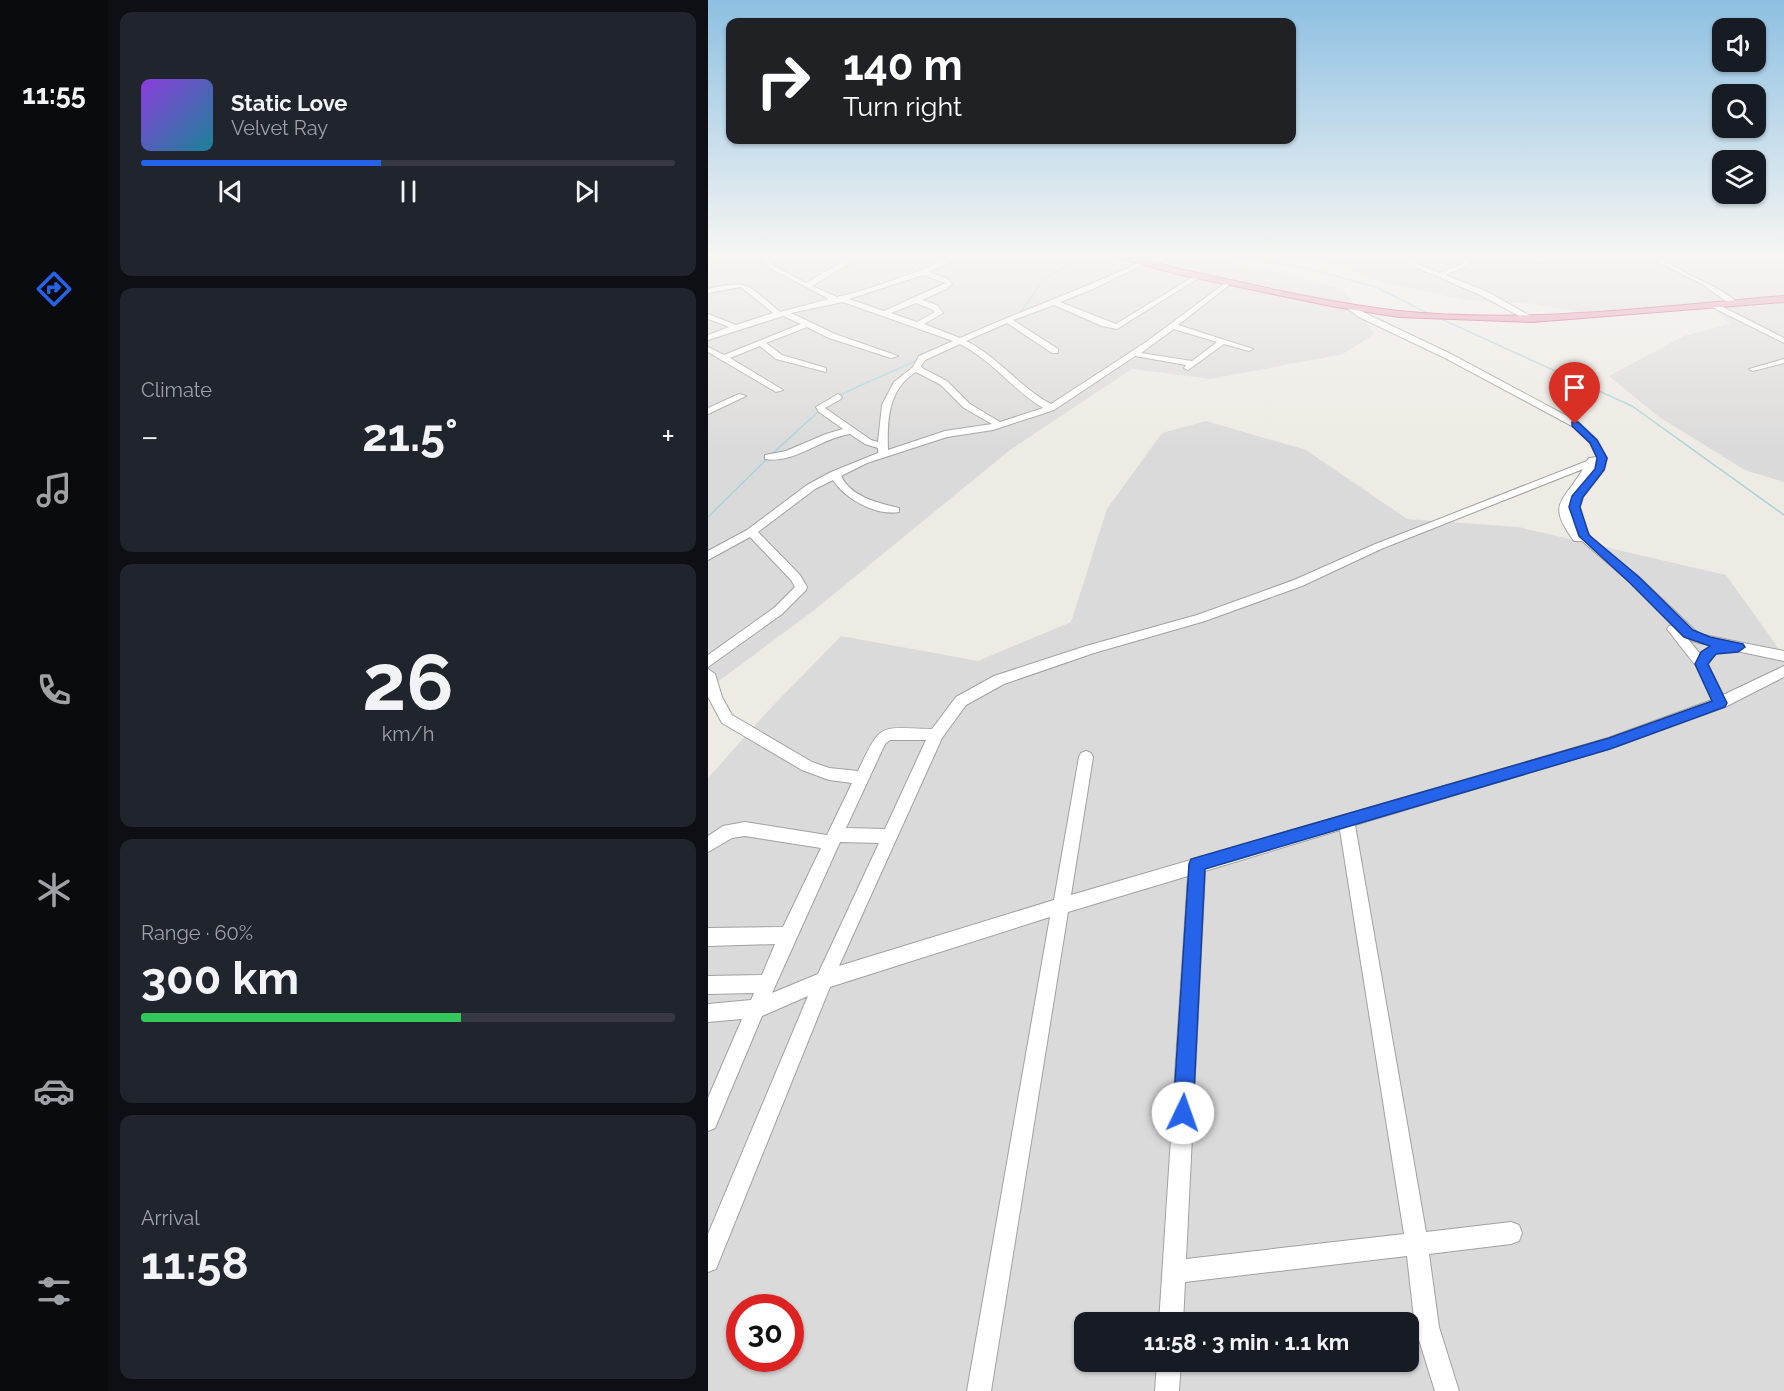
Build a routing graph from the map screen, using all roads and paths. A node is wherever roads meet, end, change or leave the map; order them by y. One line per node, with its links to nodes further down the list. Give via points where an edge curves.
1 (718, 320): 16 (street)
2 (761, 320): 16 (street)
3 (795, 320): 14 (street)
4 (907, 320): 13 (street)
5 (926, 320): 13 (street)
6 (1007, 320): 20 (street); 24 (street)
7 (1095, 320): 8 (street, via 1117,327)
8 (1128, 320)
9 (1181, 320): 15 (street)
10 (1360, 320): 41 (street, via 1462,367 1573,429)
11 (1372, 320): 41 (street, via 1575,424 1594,442)
12 (1746, 320): 18 (street)
13 (920, 323): 20 (street)
14 (805, 325): 21 (street); 26 (street)
15 (1173, 326): 19 (street); 25 (street)
16 (735, 327): 17 (street)
17 (708, 338)
18 (1783, 340)
19 (1223, 341): 23 (street); 25 (street, via 1191,366)
20 (961, 342): 29 (street, via 922,358); 35 (street, via 998,365 1039,403)
21 (762, 344): 27 (street); 31 (street, via 779,357)
22 (708, 349): 27 (street)
23 (1249, 350)
24 (1055, 351)
25 (1135, 354): 35 (street)
26 (894, 356)
27 (723, 358): 32 (street)
28 (1784, 361): 30 (street)
29 (917, 368): 37 (street, via 944,382 967,406); 39 (street, via 902,376 885,408)
30 (1753, 369)
31 (823, 370)
32 (779, 390)
33 (742, 396): 36 (street)
34 (838, 397): 38 (street, via 820,408)
35 (1052, 408): 37 (street)
36 (708, 411)
37 (999, 425): 39 (street)
38 (851, 431): 39 (street); 40 (street, via 838,432 786,457)
39 (883, 450): 42 (street)
40 (768, 457)
41 (1597, 459): 46 (street, via 1599,470 1574,507 1584,536 1689,634); 49 (street, via 1568,494 1564,508 1568,524 1589,551 1659,613); 53 (street, via 1287,587 1201,618 999,680 961,701)
42 (835, 474): 43 (street, via 847,490 871,504); 44 (street)
43 (895, 510)
44 (751, 532): 45 (street); 48 (street, via 801,587 778,611)
45 (708, 556)
46 (1738, 647): 47 (street); 49 (street, via 1713,650)
47 (1783, 658)
48 (708, 662)
49 (1701, 664): 52 (street)
50 (1784, 671): 52 (street)
51 (708, 674): 55 (street, via 715,698 728,719 807,766 829,774)
52 (1720, 703): 56 (street, via 1610,743)
53 (936, 735): 55 (street, via 887,734 880,740); 57 (street)
54 (1086, 757): 61 (street)
55 (862, 778): 58 (street)
56 (1346, 820): 60 (street); 71 (street)
57 (890, 836): 58 (street); 64 (street)
58 (833, 839): 59 (street, via 745,829 729,831); 62 (street)
59 (708, 845)
60 (1197, 864): 61 (street); 73 (street)
61 (1060, 906): 64 (street); 76 (street)
62 (788, 935): 63 (street); 65 (street)
63 (708, 937)
64 (824, 980): 67 (street); 72 (street)
65 (767, 984): 66 (street); 67 (street)
66 (708, 985)
67 (757, 1009): 68 (street); 69 (street)
68 (708, 1013)
69 (708, 1121)
70 (1511, 1233): 71 (street)
71 (1417, 1244): 73 (street); 78 (street, via 1427,1327)
72 (708, 1261)
73 (1174, 1272): 74 (street)
74 (1172, 1312)
75 (1168, 1372): 77 (street)
76 (979, 1391)
77 (1167, 1391)
78 (1447, 1391)

